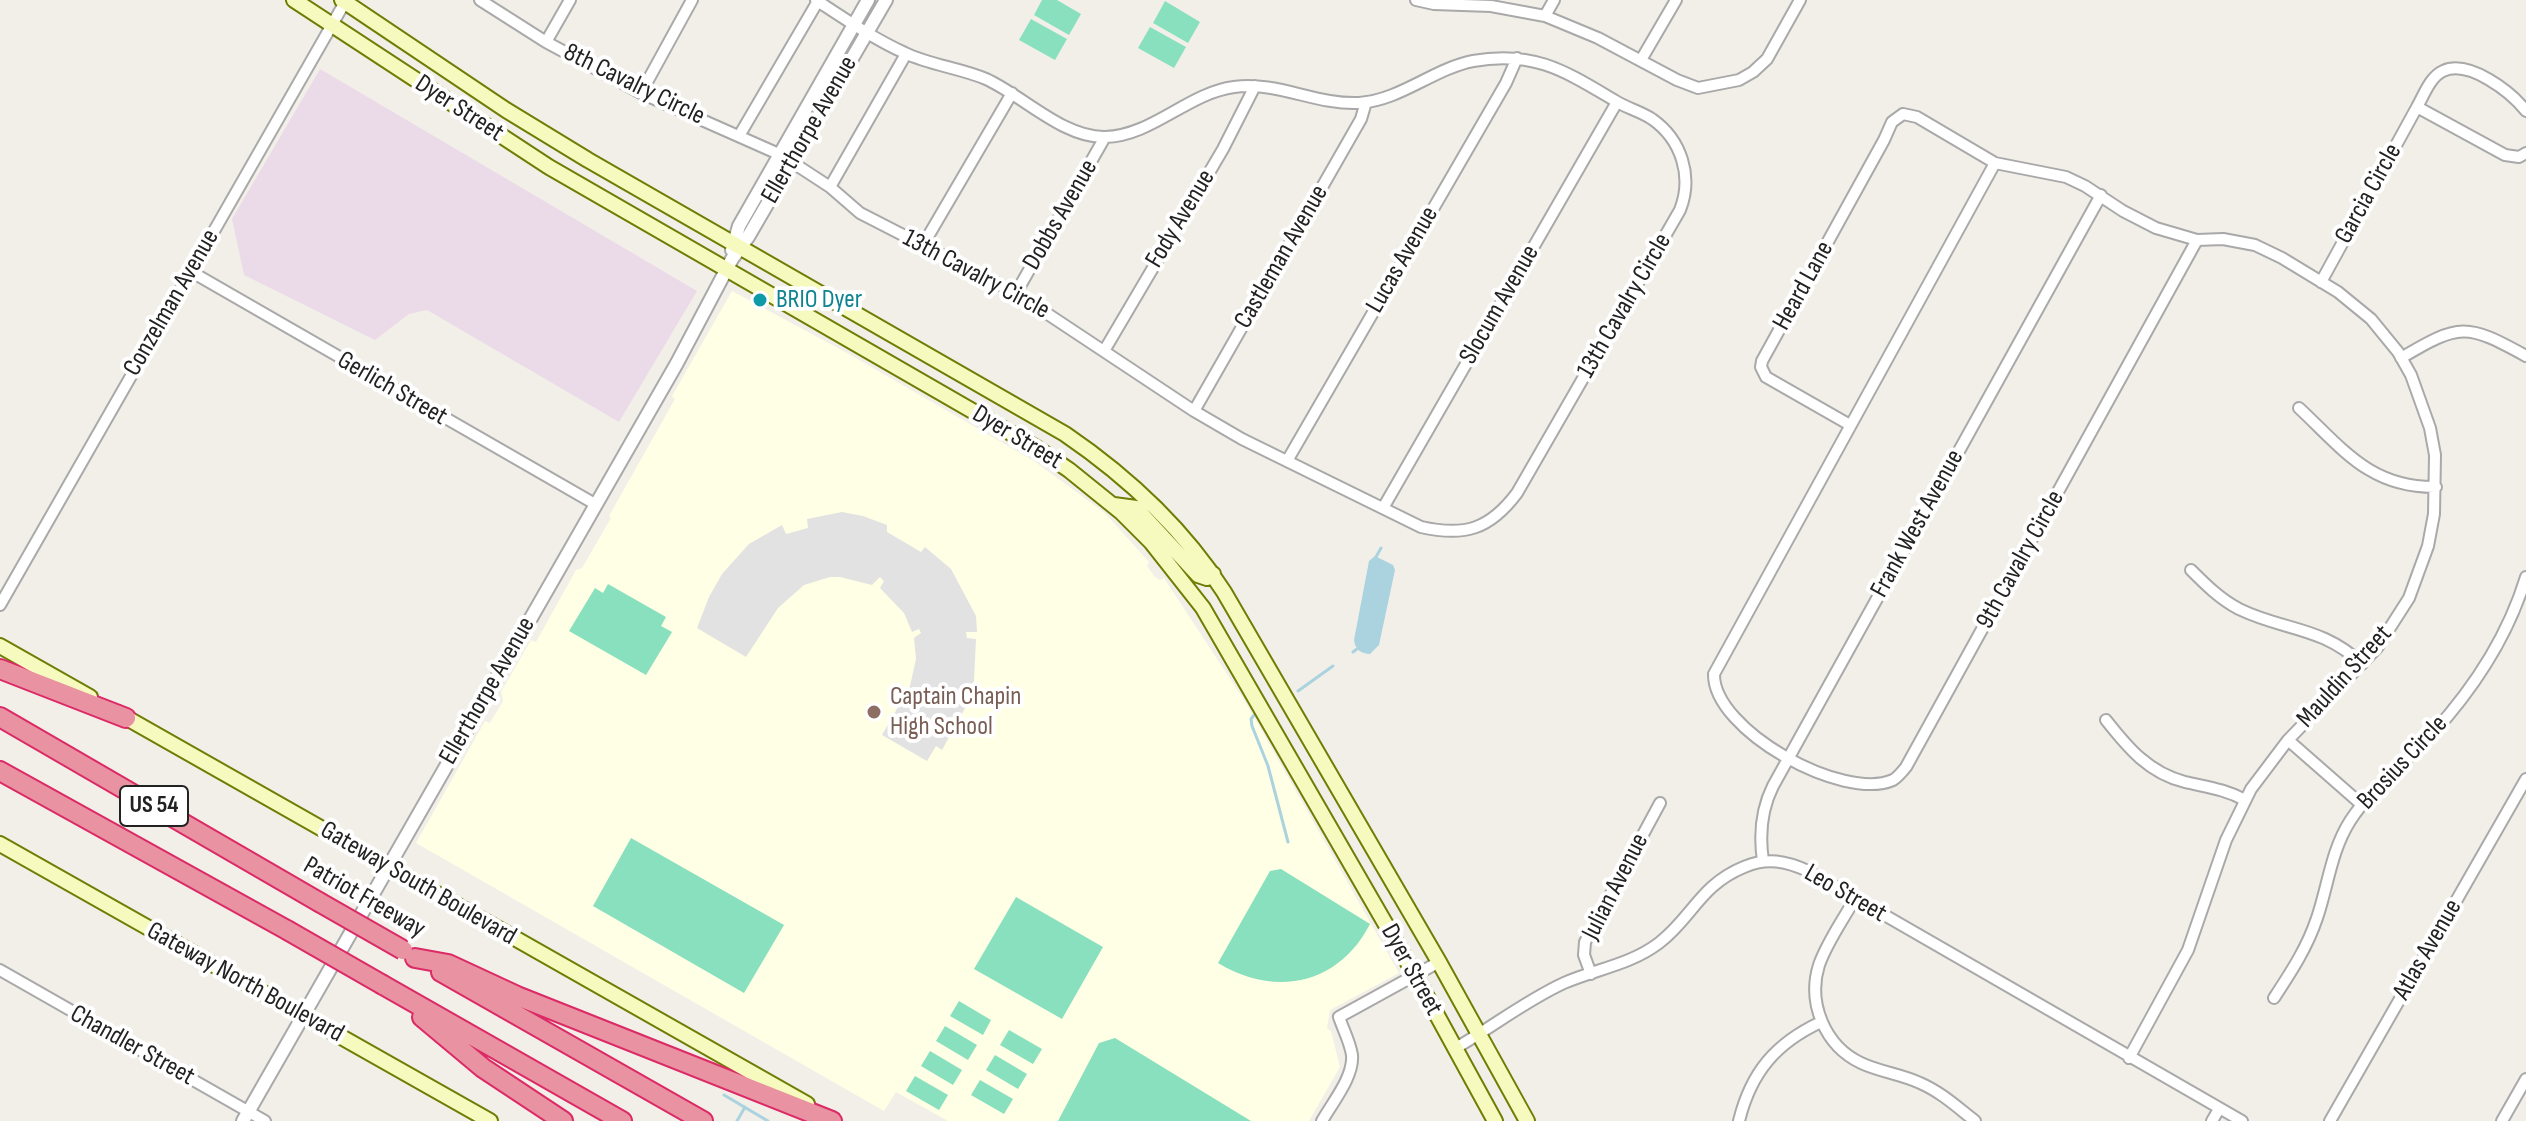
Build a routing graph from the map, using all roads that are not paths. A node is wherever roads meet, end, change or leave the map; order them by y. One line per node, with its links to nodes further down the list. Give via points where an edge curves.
1 (294, 0): 15 (main road, Dyer Street)
2 (480, 0): 18 (street, 8th Cavalry Circle)
3 (570, 0): 18 (street)
4 (692, 0): 23 (street)
5 (817, 0): 16 (street); 30 (street)
6 (868, 0): 16 (street, Ellerthorpe Avenue)
7 (886, 0): 17 (street, Ellerthorpe Avenue)
8 (1416, 0): 13 (street)
9 (1554, 0): 14 (street)
10 (1676, 0): 21 (street)
11 (1800, 0): 21 (street, via 1767,59 1739,80 1698,88)
12 (344, 1): 15 (street, Conzelman Avenue); 40 (main road, Dyer Street)
13 (1447, 2): 14 (street)
14 (1545, 16): 21 (street)
15 (331, 24): 40 (main road, Dyer Street, via 549,167); 41 (street, Conzelman Avenue)
16 (854, 24): 17 (street); 33 (street, Ellerthorpe Avenue)
17 (868, 32): 19 (street); 34 (street, Ellerthorpe Avenue)
18 (546, 42): 23 (street, 8th Cavalry Circle)
19 (906, 54): 24 (street); 36 (street)
20 (1517, 58): 25 (street, 13th Cavalry Circle, via 1472,61); 26 (street, 13th Cavalry Circle, via 1566,71); 50 (street, Lucas Avenue)
21 (1641, 60)
22 (1255, 86): 25 (street, 13th Cavalry Circle); 31 (street, 13th Cavalry Circle, via 1207,94 1140,128); 44 (street, Fody Avenue)
23 (641, 93): 30 (street, 8th Cavalry Circle)
24 (1012, 93): 31 (street, via 1051,119); 39 (street)
25 (1366, 102): 48 (street, Castleman Avenue)
26 (1617, 102): 54 (street, Slocum Avenue); 54 (street, 13th Cavalry Circle, via 1653,120 1673,140 1682,157 1685,198 1541,453 1504,511 1463,533 1421,527)
27 (2417, 107): 28 (street, Garcia Circle, via 2434,78 2458,69 2498,85); 32 (street, via 2505,155); 42 (street, Garcia Circle)
28 (2526, 111)
29 (1903, 114): 35 (street, Mauldin Street); 49 (street, Heard Lane, via 1892,122 1762,361 1766,377)
30 (739, 136): 33 (street, 8th Cavalry Circle)
31 (1105, 137): 43 (street, Dobbs Avenue)
32 (2526, 153)
33 (781, 155): 34 (street, 8th Cavalry Circle); 40 (street, Ellerthorpe Avenue, via 739,226)
34 (792, 162): 36 (street, 13th Cavalry Circle); 40 (street, Ellerthorpe Avenue)
35 (1995, 163): 37 (street, Mauldin Street, via 2066,177); 49 (street, 9th Cavalry Circle)
36 (830, 187): 39 (street, 13th Cavalry Circle, via 860,213)
37 (2101, 195): 38 (street, Mauldin Street, via 2136,219); 66 (street, Frank West Avenue)
38 (2197, 240): 42 (street, Mauldin Street, via 2255,245); 66 (street, 9th Cavalry Circle, via 1906,767 1896,779 1878,784 1830,777)
39 (923, 245): 43 (street, 13th Cavalry Circle)
40 (733, 255): 52 (street, Ellerthorpe Avenue); 53 (main road, Dyer Street, via 1035,447); 56 (main road, Dyer Street, via 1065,434 1151,503)
41 (190, 271): 52 (street, Gerlich Street); 58 (street, Conzelman Avenue)
42 (2321, 282): 46 (street, Mauldin Street, via 2371,319)
43 (1016, 293): 44 (street, 13th Cavalry Circle)
44 (1104, 351): 48 (street, 13th Cavalry Circle)
45 (2526, 356): 46 (street, via 2491,336 2467,330 2438,336)
46 (2401, 358): 51 (street, Mauldin Street, via 2430,428)
47 (2299, 408): 51 (street, via 2373,474)
48 (1194, 411): 50 (street, 13th Cavalry Circle)
49 (1850, 425): 66 (street, 9th Cavalry Circle, via 1714,674 1722,701 1756,738)
50 (1287, 461): 54 (street, 13th Cavalry Circle)
51 (2436, 487): 60 (street, Mauldin Street, via 2428,546 2409,598)
52 (595, 504): 75 (street, Ellerthorpe Avenue)
53 (1114, 505): 56 (main road, via 1136,508 1198,575); 76 (main road, Dyer Street, via 1203,608)
54 (1383, 508)
55 (2191, 570): 60 (street, via 2240,610 2325,638)
56 (1213, 574): 73 (main road, Dyer Street)
57 (2526, 577): 71 (street, Brosius Circle, via 2507,625 2467,691)
58 (0, 605)
59 (0, 646): 63 (main road, Gateway South Boulevard)
60 (2362, 664): 65 (street, Mauldin Street)
61 (0, 669): 63 (highway)
62 (0, 717): 78 (highway, Patriot Freeway / US 54, bridge)
63 (126, 718): 75 (main road, Gateway South Boulevard)
64 (2106, 720): 69 (street, via 2151,767)
65 (2288, 740): 69 (street, Mauldin Street); 71 (street)
66 (1787, 760): 74 (street, Frank West Avenue, via 1764,803)
67 (0, 771): 83 (highway, US 54, bridge)
68 (2526, 779): 106 (street, Atlas Avenue)
69 (2245, 800): 89 (street, Mauldin Street, via 2188,950)
70 (1660, 803): 81 (street, Julian Avenue, via 1585,942)
71 (2361, 804): 84 (street, Brosius Circle, via 2333,855 2305,949)
72 (0, 844): 85 (main road, Gateway North Boulevard)
73 (1377, 857): 76 (main road); 79 (main road, Dyer Street)
74 (1763, 861): 77 (street, Leo Street, via 1792,864); 81 (street, via 1709,888 1667,936 1637,957)
75 (388, 867): 85 (street, Ellerthorpe Avenue); 98 (main road, Gateway South Boulevard)
76 (1355, 872): 82 (main road, Dyer Street)
77 (1854, 900): 86 (street, via 1819,966); 89 (street, Leo Street)
78 (409, 954): 97 (highway, Patriot Freeway / US 54); 98 (highway, via 448,964)
79 (1439, 962): 82 (street); 87 (main road, Dyer Street)
80 (0, 970): 92 (street, Chandler Street)
81 (1591, 974): 87 (street, via 1563,984)
82 (1415, 975): 88 (main road, Dyer Street); 99 (street, via 1339,1017 1352,1063)
83 (383, 985): 95 (highway, via 483,1068); 96 (highway, US 54)
84 (2274, 998)
85 (303, 1016): 92 (street, Ellerthorpe Avenue); 94 (main road, Gateway North Boulevard)
86 (1821, 1022): 102 (street, via 1790,1038 1770,1057 1750,1088); 103 (street, via 1849,1056 1931,1088)
87 (1478, 1035): 88 (street); 101 (main road, Dyer Street)
88 (1454, 1049): 100 (main road, Dyer Street)
89 (2129, 1058): 91 (street, Leo Street)
90 (2526, 1079): 107 (street)
91 (2219, 1109): 104 (street); 105 (street, Leo Street)
92 (246, 1116): 93 (street, Chandler Street)
93 (265, 1121)
94 (490, 1121)
95 (563, 1121)
96 (622, 1121)
97 (703, 1121)
98 (834, 1121)
99 (1322, 1121)
100 (1495, 1121)
101 (1527, 1121)
102 (1739, 1121)
103 (1975, 1121)
104 (2212, 1121)
105 (2242, 1121)
106 (2330, 1121)
107 (2502, 1121)

